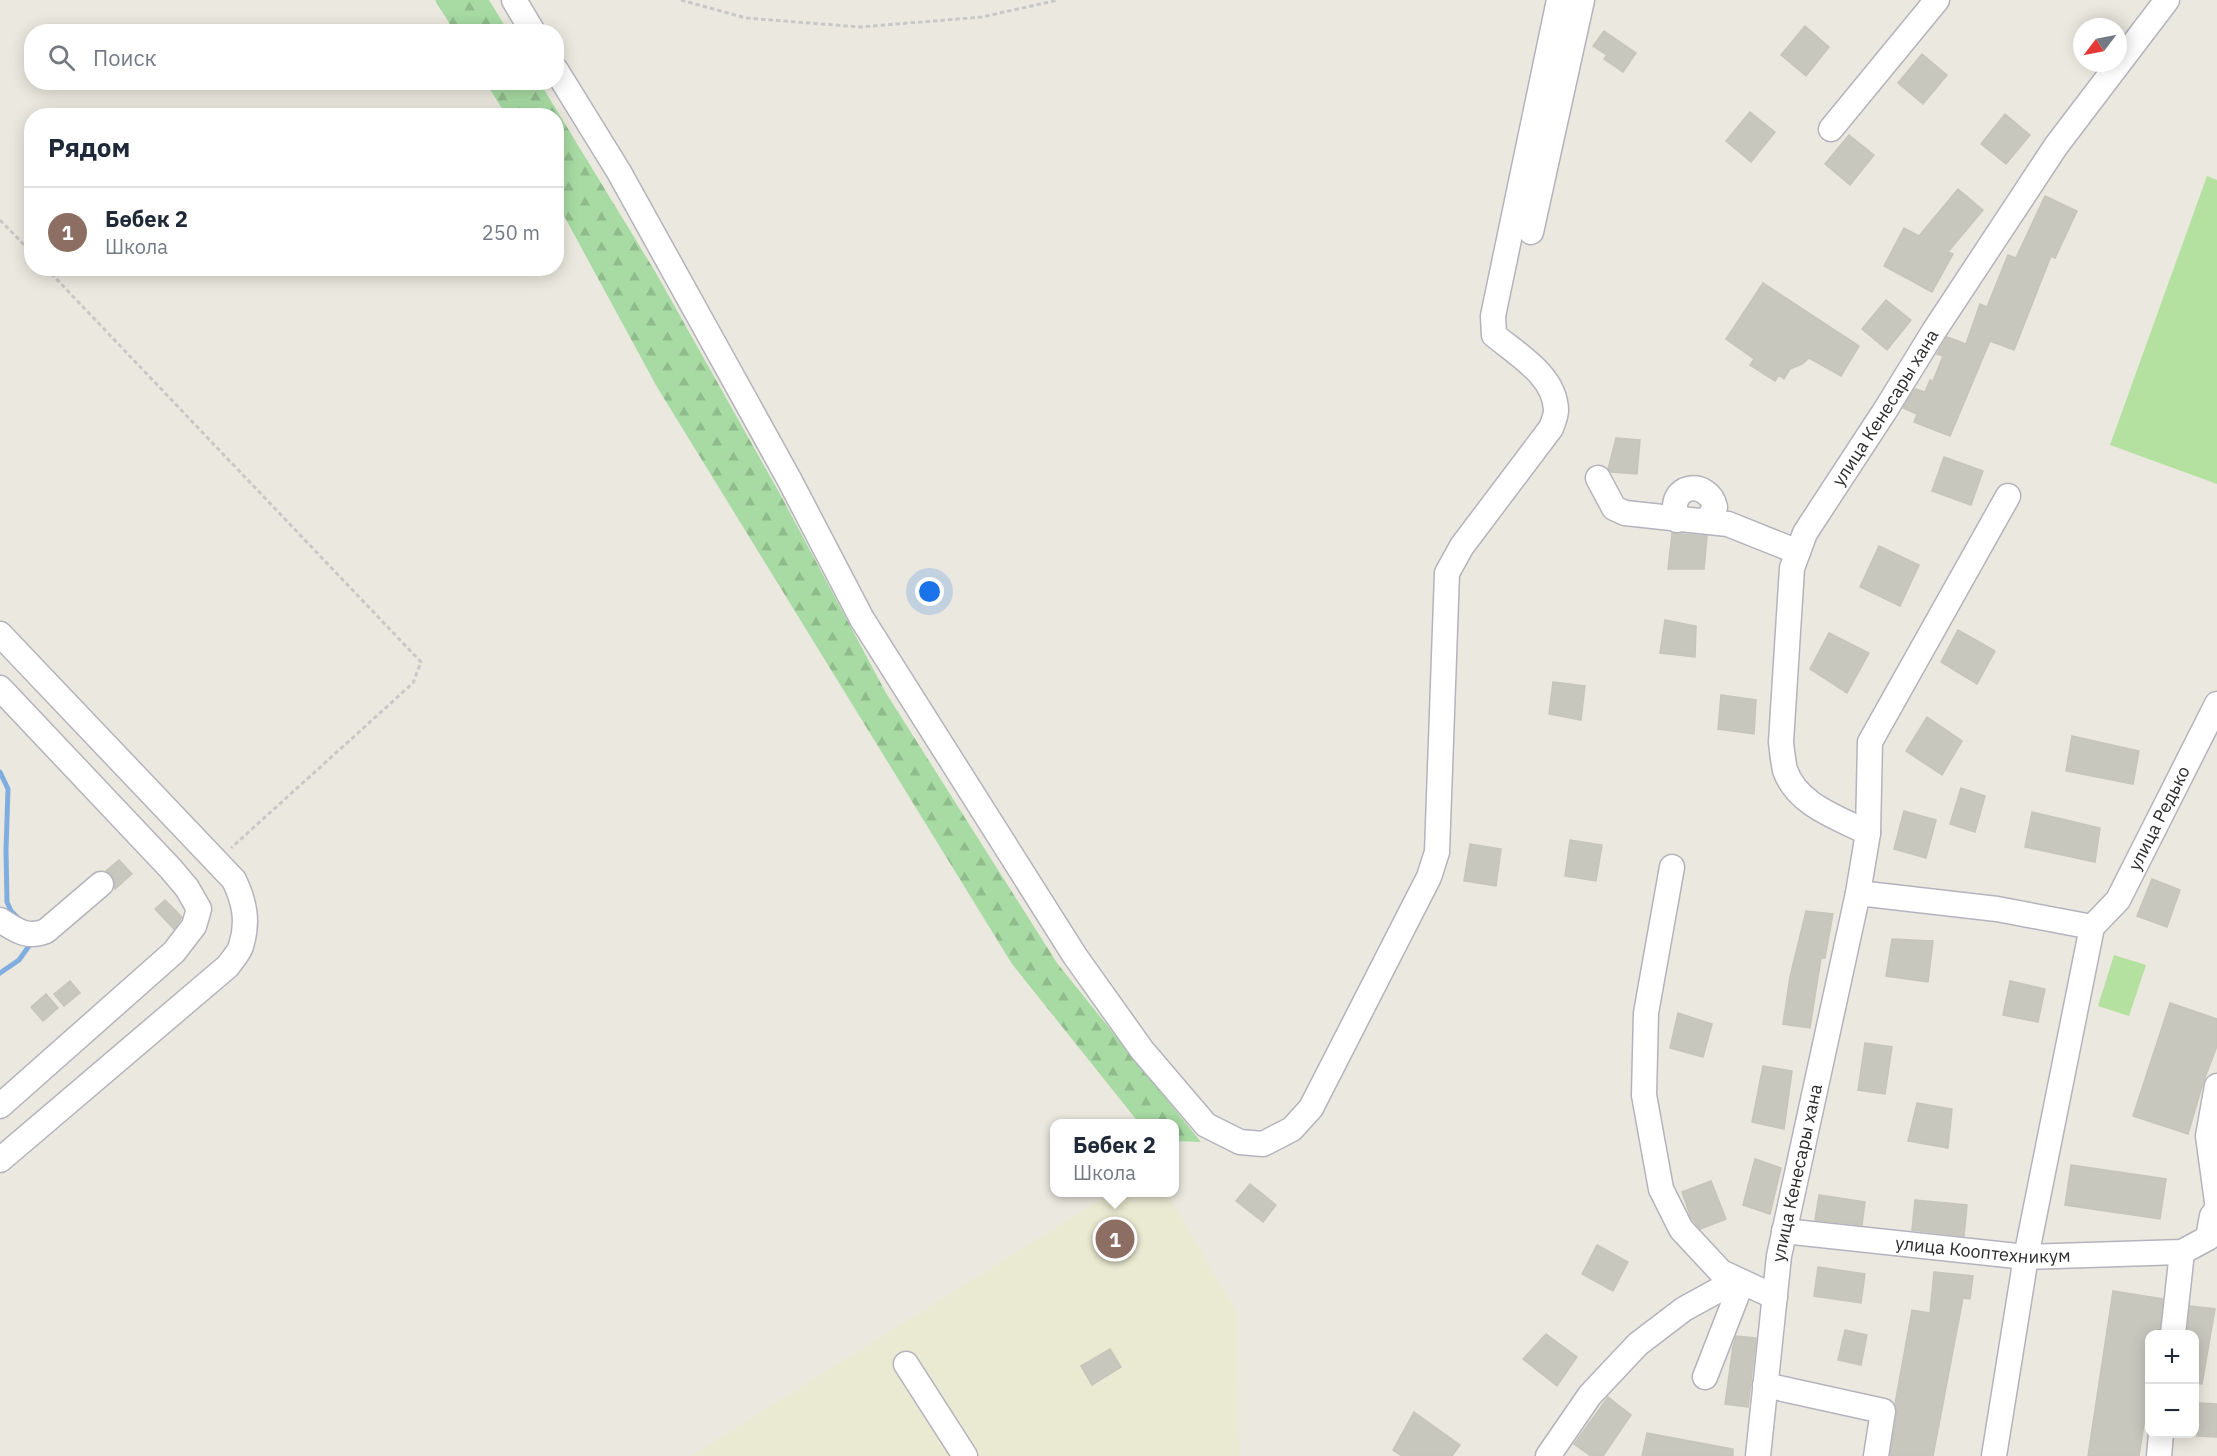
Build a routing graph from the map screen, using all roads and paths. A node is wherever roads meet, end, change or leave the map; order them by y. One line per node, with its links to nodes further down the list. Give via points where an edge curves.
1 (514, 0): 8 (street)
2 (681, 0): 3 (path, via 746,18 860,27 982,17)
3 (1058, 0)
4 (1559, 0): 9 (street, via 1493,316 1494,335 1550,386 1556,411 1551,428 1462,546 1447,573 1437,852 1429,877 1311,1107 1292,1129 1263,1144 1240,1142 1206,1125 1142,1050 1075,956 862,619 642,213)
5 (1582, 0): 12 (street)
6 (1937, 0): 10 (street)
7 (2167, 0): 17 (street, улица Кенесары хана, via 2056,146 1805,533)
8 (528, 24)
9 (564, 83)
10 (1831, 129)
11 (0, 220): 13 (path)
12 (1531, 232)
13 (24, 246)
14 (54, 276): 22 (path, via 421,662 413,683)
15 (1598, 478): 17 (street, via 1614,508 1677,520 1676,497 1689,490 1705,491 1713,498 1715,507 1707,521 1728,524)
16 (2008, 496): 21 (street, улица Кенесары хана, via 1870,742)
17 (1798, 552): 21 (street, улица Кенесары хана, via 1792,568 1781,742 1785,770 1794,788 1807,801)
18 (0, 634): 22 (street)
19 (0, 688): 29 (street, via 171,869 199,909 194,926 174,952)
20 (2217, 704): 27 (street, улица Редько, via 2118,900)
21 (1868, 833): 25 (street, улица Кенесары хана)
22 (217, 862): 30 (street, via 234,879 244,902 241,947 228,966)
23 (1672, 867): 37 (street, via 1646,1013 1644,1095 1661,1189 1676,1219 1721,1272)
24 (101, 884): 26 (street, via 37,935 27,935)
25 (1858, 893): 27 (street, via 1997,909); 33 (street, улица Кенесары хана)
26 (0, 920)
27 (2092, 927): 36 (street)
28 (2217, 1086): 31 (street, via 2208,1136)
29 (0, 1106)
30 (0, 1160)
31 (2217, 1202)
32 (2217, 1209): 34 (street, via 2212,1216)
33 (1784, 1231): 36 (street, улица Кооптехникум); 38 (street, улица Кенесары хана)
34 (2212, 1243): 35 (street)
35 (2182, 1252): 36 (street, улица Кооптехникум); 39 (street)
36 (2026, 1257): 48 (street)
37 (1739, 1281): 38 (street); 41 (street); 45 (street, via 1684,1309 1638,1344 1590,1395)
38 (1775, 1297): 42 (street, улица Кенесары хана)
39 (2174, 1330)
40 (906, 1364): 44 (street)
41 (1705, 1377)
42 (1766, 1385): 46 (street, улица Кенесары хана); 47 (street, via 1883,1411)
43 (2161, 1438): 49 (street)
44 (965, 1456)
45 (1548, 1456)
46 (1758, 1456)
47 (1876, 1456)
48 (1994, 1456)
49 (2159, 1456)

